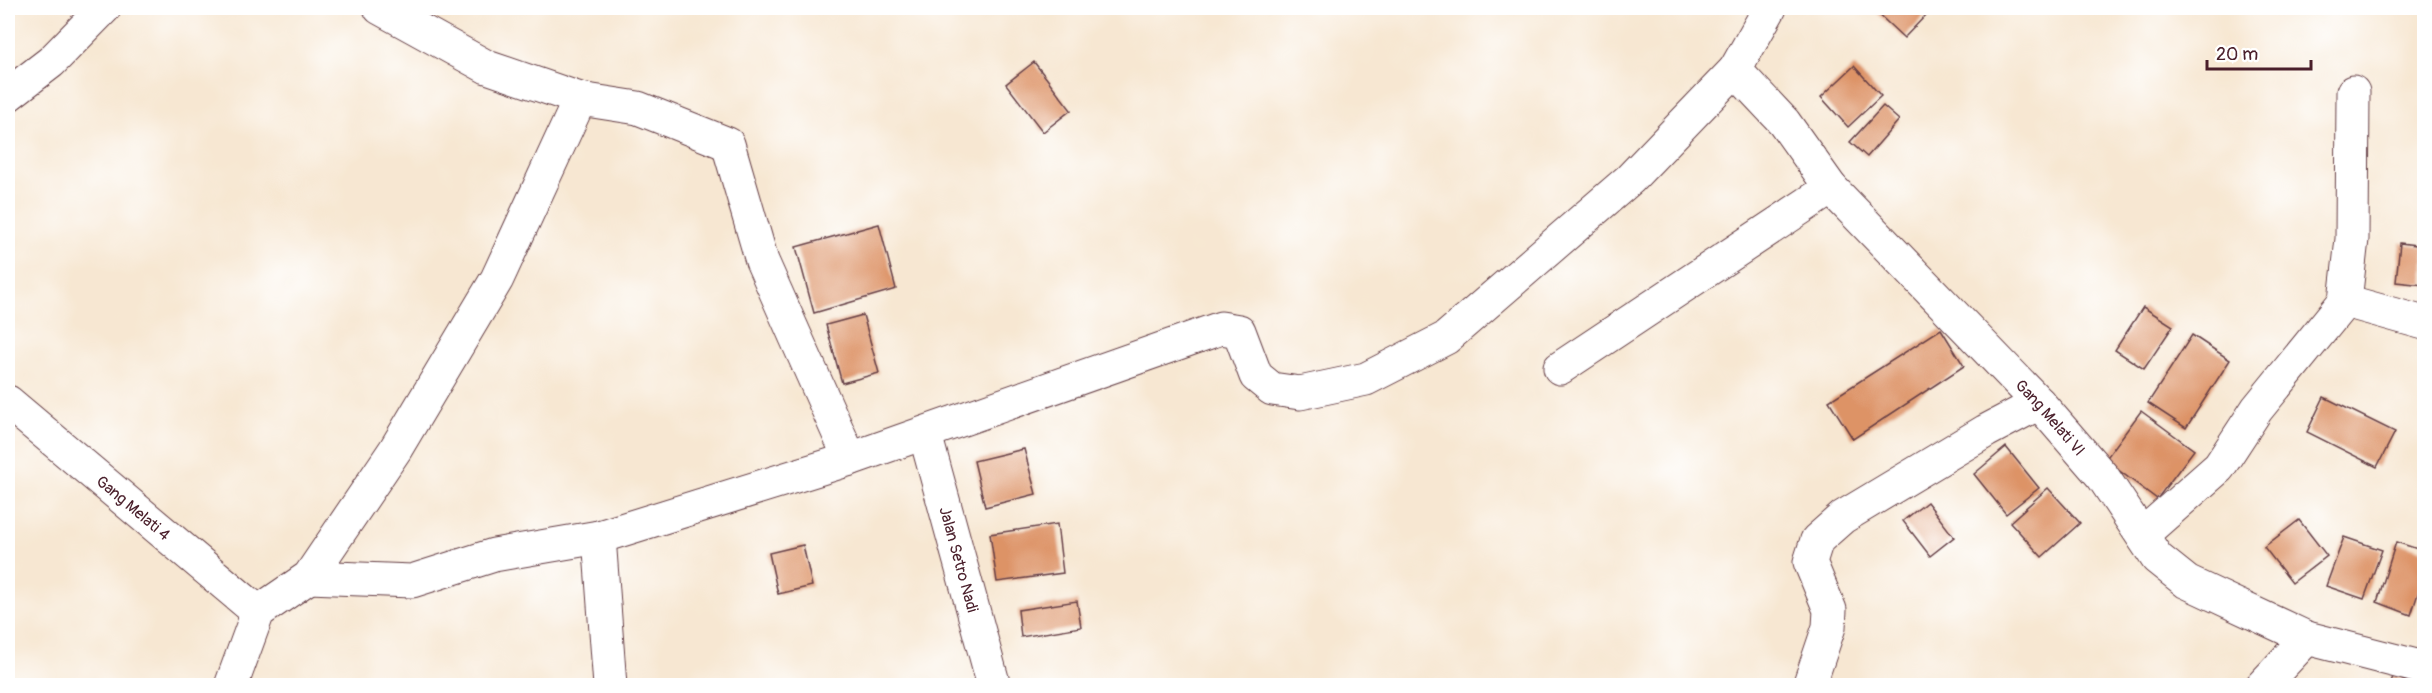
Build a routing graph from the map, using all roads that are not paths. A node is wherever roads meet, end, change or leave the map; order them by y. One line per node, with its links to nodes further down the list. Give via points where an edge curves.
1 (104, 8): 6 (street, via 51,62)
2 (380, 8): 7 (street, via 487,67)
3 (1770, 8): 4 (street)
4 (1735, 70): 8 (street, Gang Melati VI, via 1784,122); 14 (street, via 1630,179 1446,338 1366,379 1300,393 1272,389 1256,376 1239,332 1221,328)
5 (2353, 92): 9 (street, via 2352,239)
6 (8, 95)
7 (580, 99): 15 (street, via 638,108 728,144 762,261); 18 (street, via 497,279 395,450)
8 (1831, 188): 11 (street); 13 (street, Gang Melati VI)
9 (2346, 301): 10 (street); 16 (street, via 2257,409 2219,467)
10 (2424, 324)
11 (1560, 368)
12 (8, 402): 19 (street, Gang Melati 4)
13 (2039, 403): 16 (street, Gang Melati VI, via 2103,477); 25 (street, via 1843,517 1817,540 1809,562 1830,610 1829,627)
14 (925, 434): 15 (street); 24 (street, Jalan Setro Nadi)
15 (850, 459): 17 (street)
16 (2143, 534): 20 (street, Gang Melati VI, via 2157,558 2187,582)
17 (599, 537): 18 (street, via 494,555 412,581); 23 (street)
18 (309, 577): 19 (street)
19 (258, 612): 22 (street)
20 (2307, 638): 21 (street, Gang Melati VI); 26 (street)
21 (2424, 668)
22 (231, 686)
23 (610, 686)
24 (994, 686)
25 (1809, 686)
26 (2262, 686)

